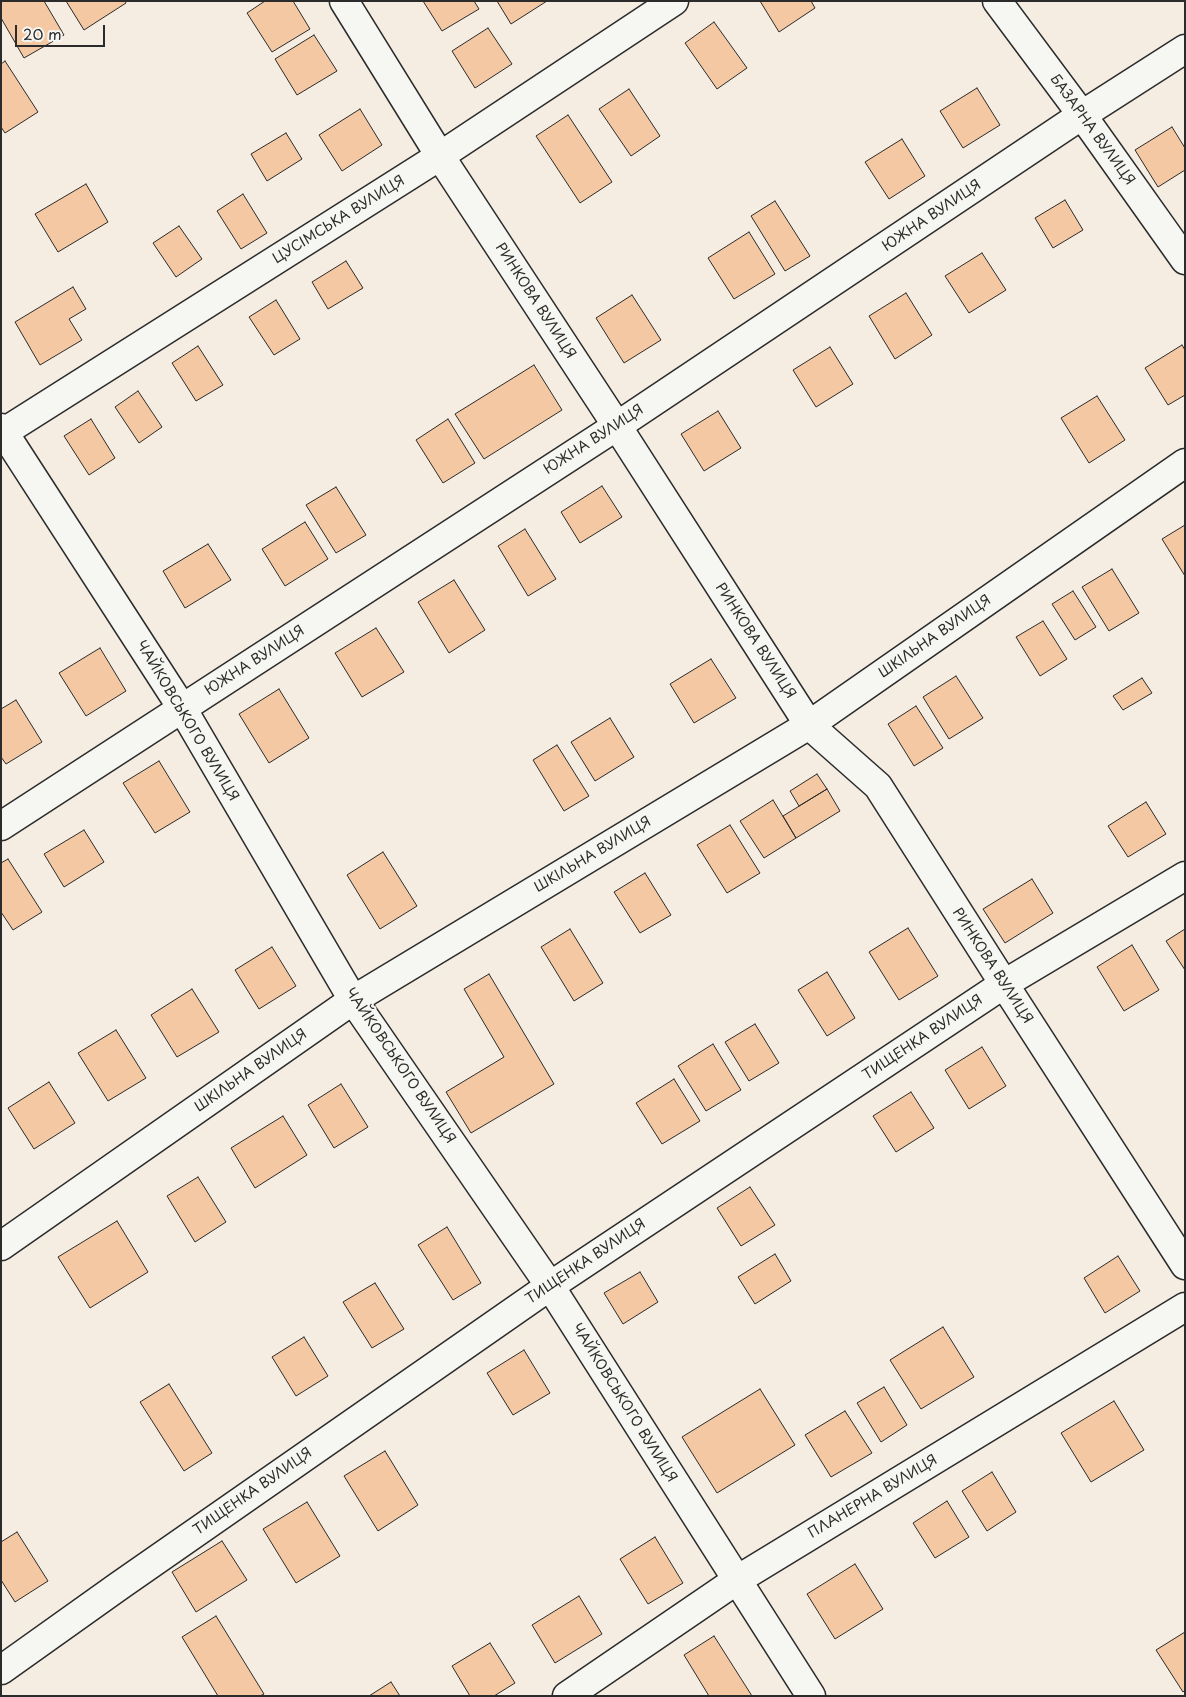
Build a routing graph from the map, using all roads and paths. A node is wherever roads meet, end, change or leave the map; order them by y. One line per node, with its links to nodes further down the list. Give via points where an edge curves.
1 (344, 1): 6 (street, РИНКОВА ВУЛИЦЯ)
2 (674, 1): 6 (street, ЦУСІМСЬКА ВУЛИЦЯ)
3 (997, 1): 5 (street, БАЗАРНА ВУЛИЦЯ)
4 (1185, 50): 5 (street, ЮЖНА ВУЛИЦЯ)
5 (1082, 115): 7 (street, БАЗАРНА ВУЛИЦЯ); 8 (street, ЮЖНА ВУЛИЦЯ)
6 (440, 156): 8 (street, РИНКОВА ВУЛИЦЯ); 9 (street, ЦУСІМСЬКА ВУЛИЦЯ)
7 (1185, 260)
8 (617, 426): 11 (street, ЮЖНА ВУЛИЦЯ); 12 (street, РИНКОВА ВУЛИЦЯ)
9 (2, 431): 11 (street, ЧАЙКОВСЬКОГО ВУЛИЦЯ)
10 (1185, 463): 12 (street, ШКІЛЬНА ВУЛИЦЯ)
11 (182, 708): 13 (street, ЮЖНА ВУЛИЦЯ); 16 (street, ЧАЙКОВСЬКОГО ВУЛИЦЯ)
12 (808, 725): 15 (street, РИНКОВА ВУЛИЦЯ, via 878,786); 16 (street, ШКІЛЬНА ВУЛИЦЯ)
13 (1, 826)
14 (1185, 876): 15 (street, ТИЩЕНКА ВУЛИЦЯ)
15 (1004, 984): 18 (street, РИНКОВА ВУЛИЦЯ); 19 (street, ТИЩЕНКА ВУЛИЦЯ)
16 (353, 1000): 17 (street, ШКІЛЬНА ВУЛИЦЯ); 19 (street, ЧАЙКОВСЬКОГО ВУЛИЦЯ)
17 (1, 1246)
18 (1185, 1265)
19 (550, 1286): 21 (street, ЧАЙКОВСЬКОГО ВУЛИЦЯ); 22 (street, ТИЩЕНКА ВУЛИЦЯ)
20 (1185, 1307): 21 (street, ПЛАНЕРНА ВУЛИЦЯ)
21 (736, 1580): 23 (street, ПЛАНЕРНА ВУЛИЦЯ); 24 (street, ЧАЙКОВСЬКОГО ВУЛИЦЯ)
22 (1, 1670)
23 (567, 1696)
24 (811, 1696)

